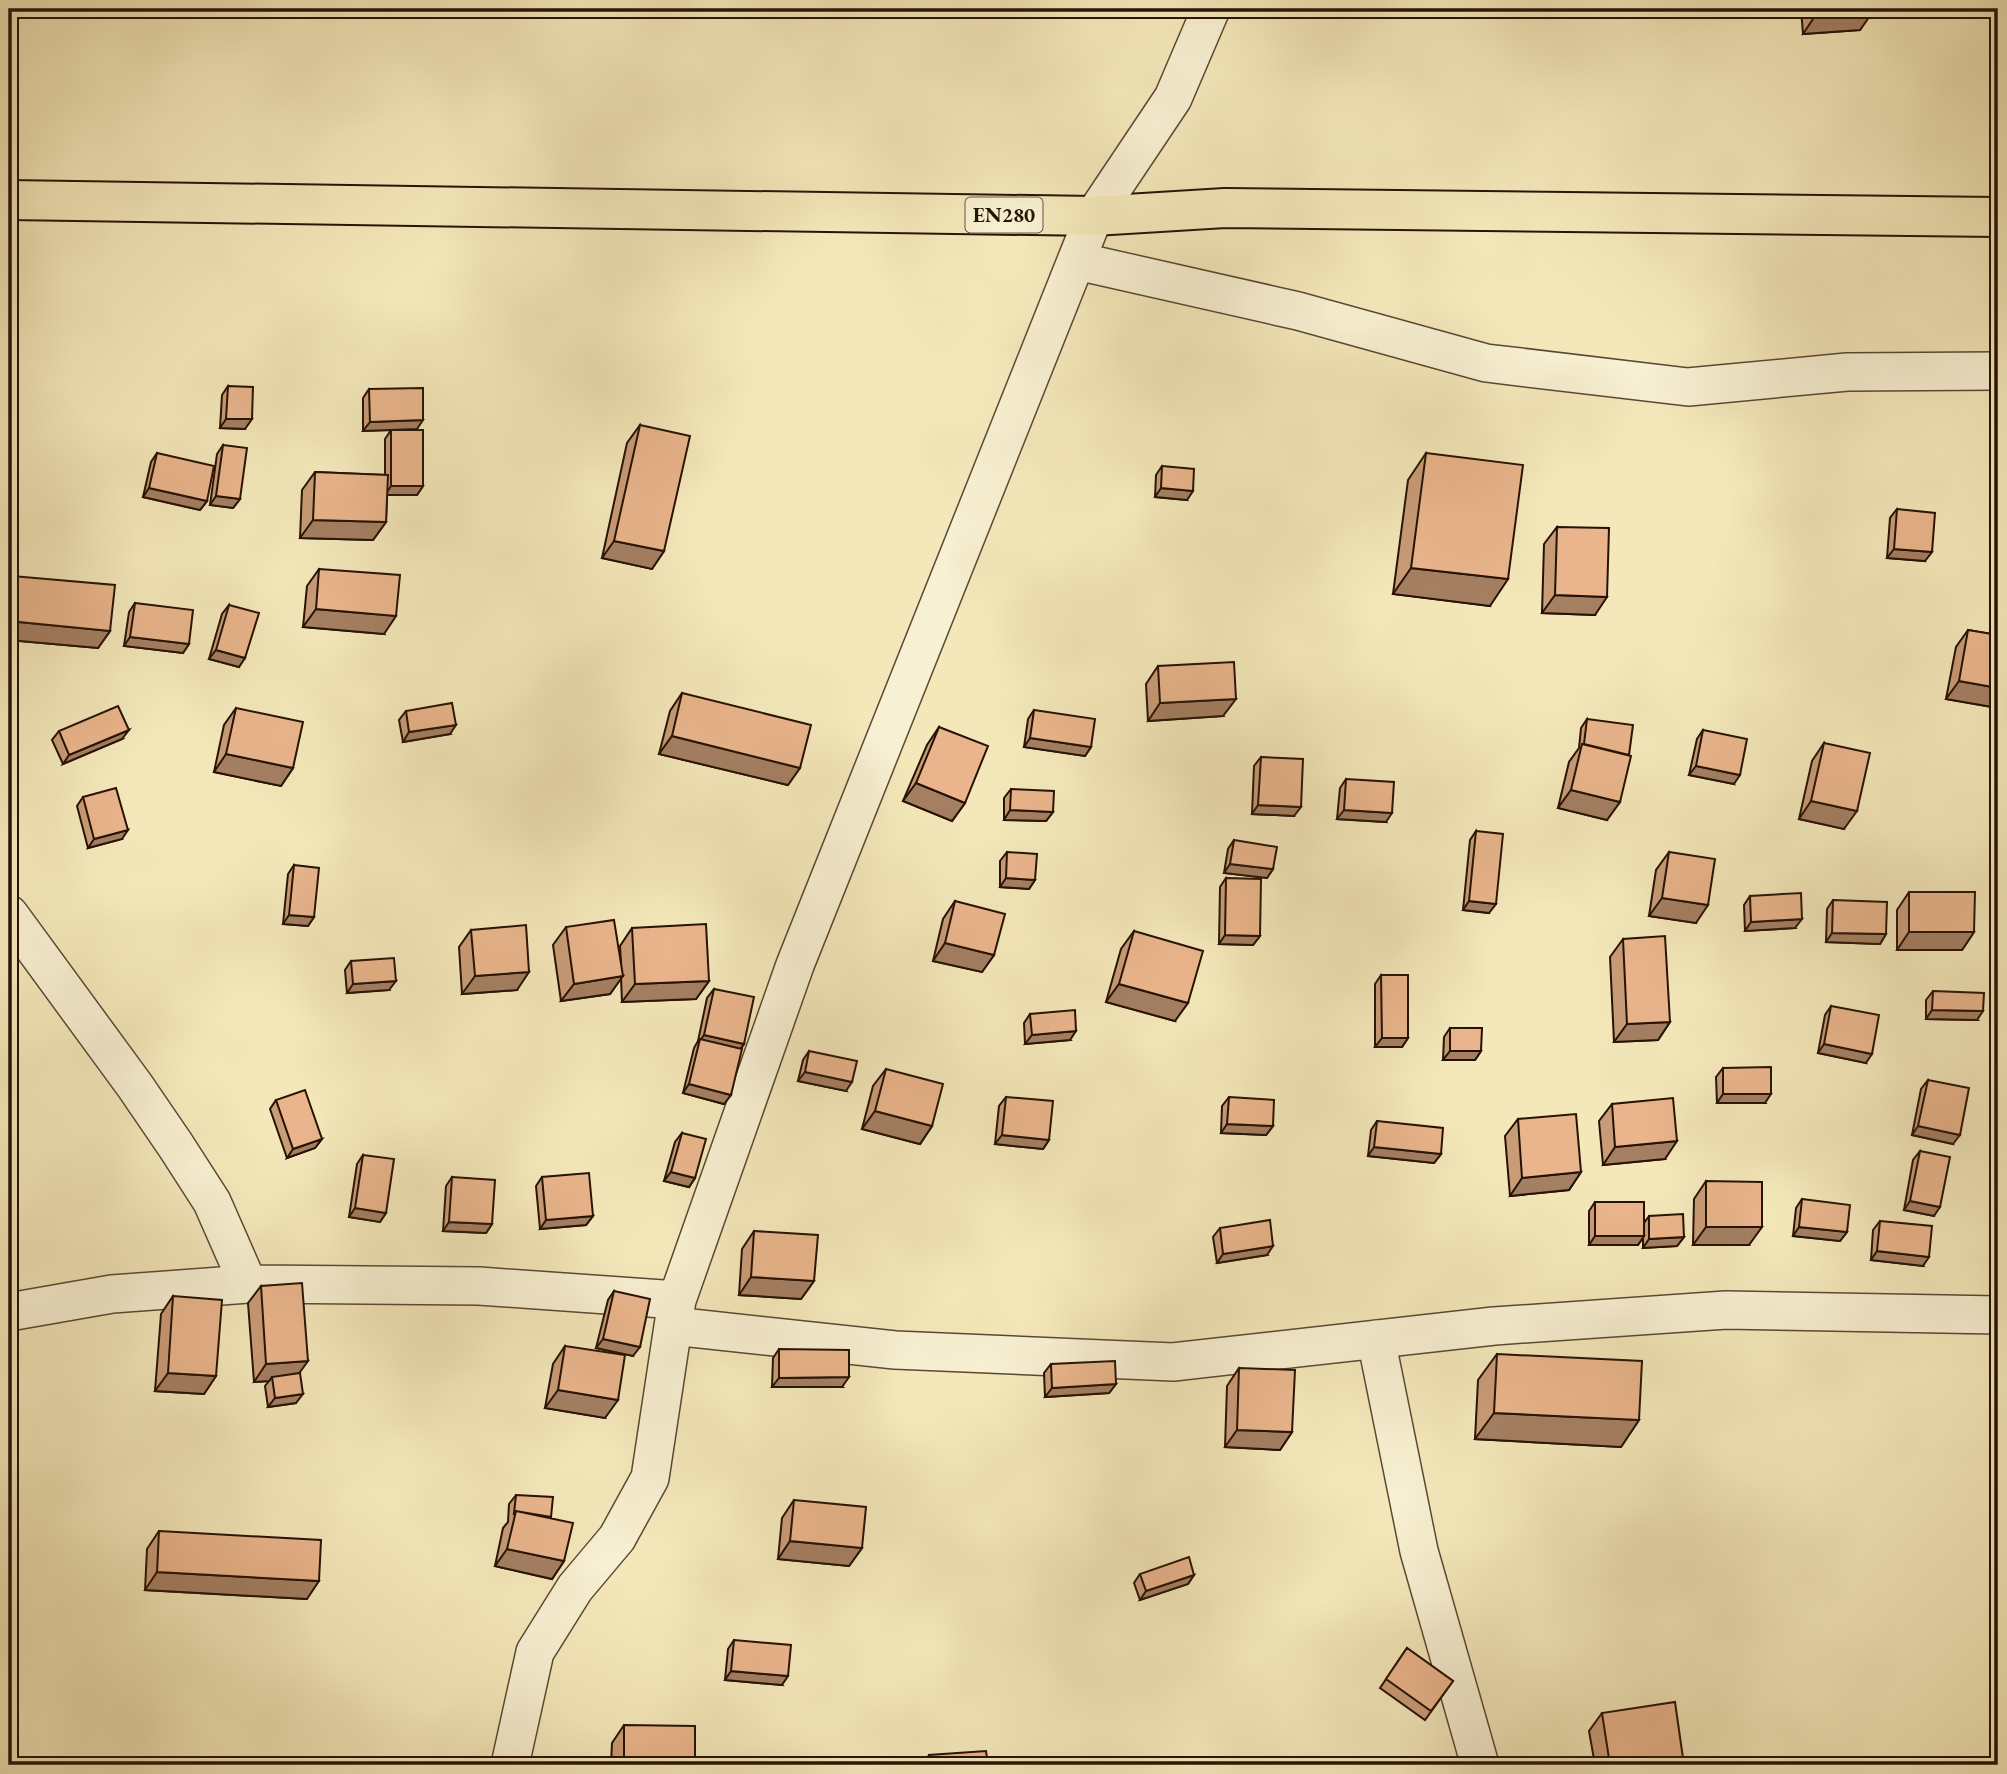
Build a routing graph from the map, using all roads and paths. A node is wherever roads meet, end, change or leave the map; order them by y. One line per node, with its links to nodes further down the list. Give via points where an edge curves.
1 (1211, 9): 3 (street, via 1173,98)
2 (9, 200): 3 (main road, EN280)
3 (1094, 216): 4 (main road, EN280, via 1225,208); 5 (street)
4 (1998, 217)
5 (1077, 261): 6 (street, via 1298,311 1500,365 1688,387 1847,372); 10 (street, via 795,965)
6 (1998, 371)
7 (9, 914): 8 (street, via 176,1146 212,1202)
8 (248, 1284): 9 (street, via 112,1294); 10 (street, via 479,1286)
9 (9, 1312)
10 (675, 1313): 12 (street, via 895,1350 1173,1362); 13 (street, via 650,1478 617,1538 575,1588 535,1652)
11 (1998, 1315): 12 (street, via 1726,1310)
12 (1376, 1339): 14 (street, via 1419,1551)
13 (510, 1765)
14 (1480, 1765)

